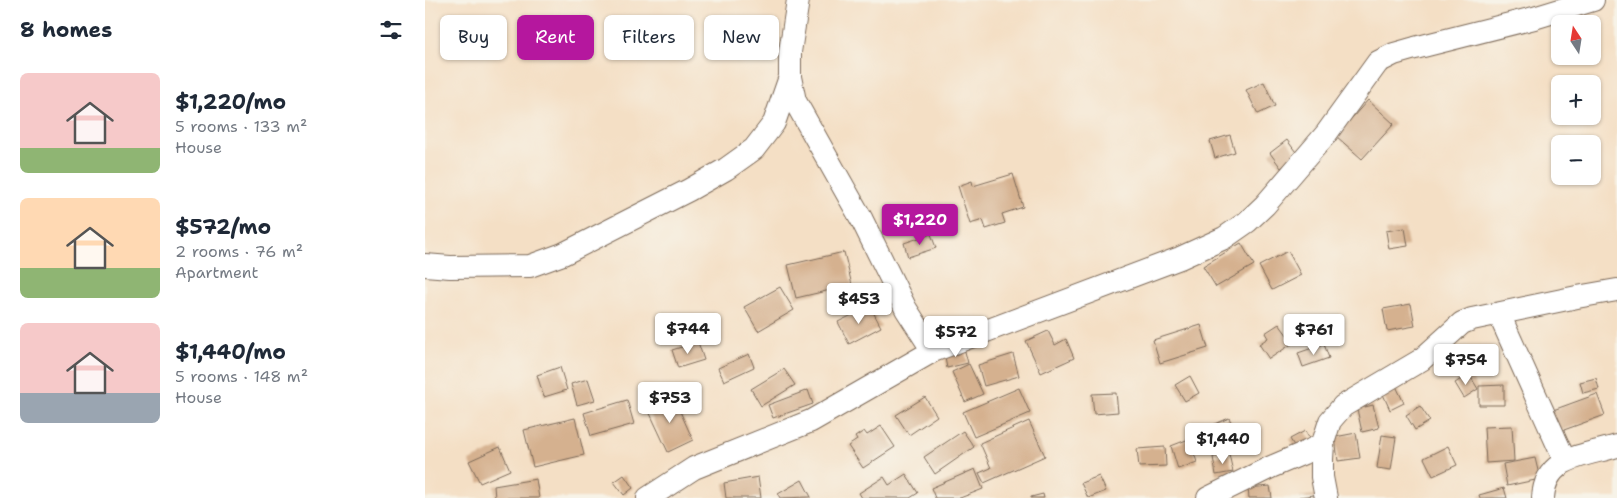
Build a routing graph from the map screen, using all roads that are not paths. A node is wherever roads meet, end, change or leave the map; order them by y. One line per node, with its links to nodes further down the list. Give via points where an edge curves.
1 (798, 0): 3 (street, via 790,52)
2 (1593, 0): 7 (street, via 1394,54 1378,62 1325,134 1271,198 1247,222 1224,238 1180,258)
3 (790, 77): 4 (street, via 775,123 754,149 681,194 563,254 530,266); 7 (street, via 795,101 862,220 906,309)
4 (425, 265)
5 (1617, 290): 6 (street)
6 (1499, 314): 8 (street, via 1462,324 1421,360 1343,406 1330,421); 10 (street)
7 (933, 351): 11 (street, via 811,421 695,468)
8 (1323, 443): 12 (street); 13 (street, via 1322,477)
9 (1617, 446): 10 (street)
10 (1565, 461): 14 (street, via 1551,471 1543,488)
11 (648, 498)
12 (1208, 498)
13 (1326, 498)
14 (1543, 498)

